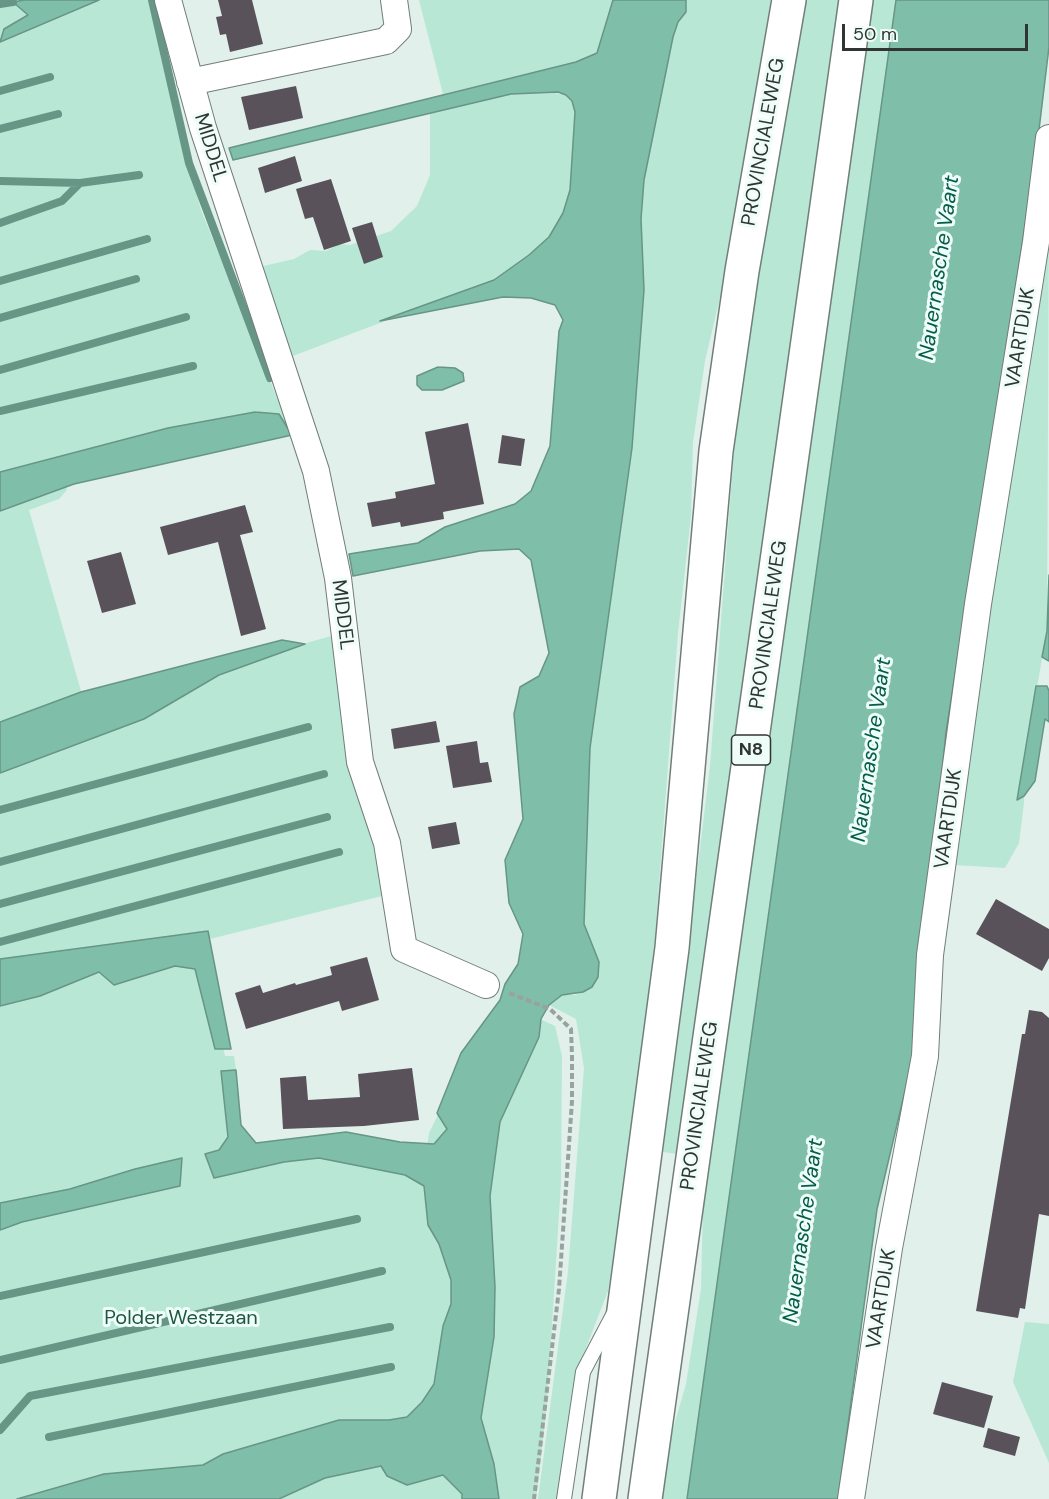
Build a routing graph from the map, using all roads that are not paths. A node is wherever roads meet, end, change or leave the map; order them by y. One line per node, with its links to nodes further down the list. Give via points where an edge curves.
1 (168, 0): 5 (street, MIDDEL)
2 (394, 0): 5 (street, via 398,29 386,40)
3 (789, 0): 8 (highway, PROVINCIALEWEG, via 742,271 716,451 672,948)
4 (856, 0): 11 (highway, PROVINCIALEWEG / N8)
5 (190, 82): 7 (street, MIDDEL, via 316,471 338,578 360,762 387,843 404,949)
6 (1049, 138): 12 (street, VAARTDIJK, via 978,604 930,955 925,1056 889,1248)
7 (486, 984)
8 (628, 1286): 9 (lane, via 583,1372); 10 (highway, PROVINCIALEWEG)
9 (564, 1499)
10 (599, 1499)
11 (645, 1499)
12 (851, 1499)

